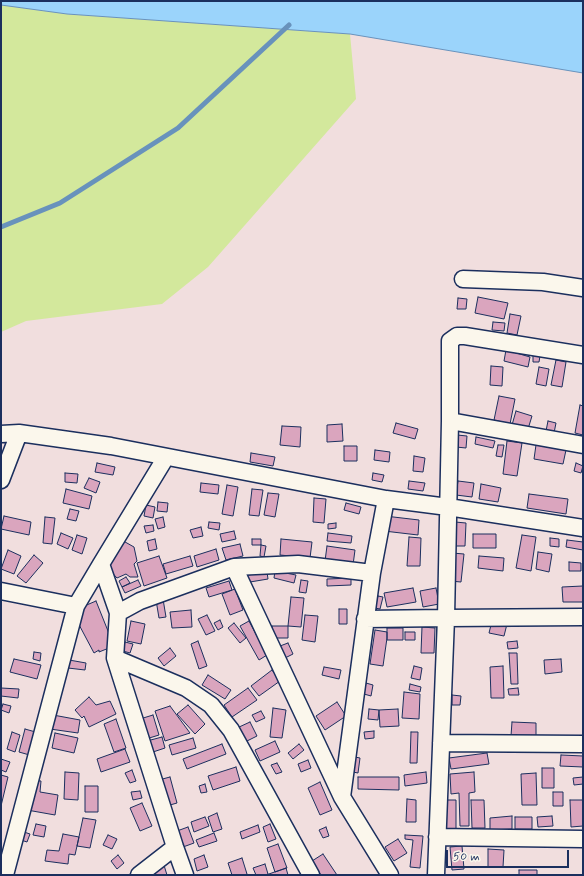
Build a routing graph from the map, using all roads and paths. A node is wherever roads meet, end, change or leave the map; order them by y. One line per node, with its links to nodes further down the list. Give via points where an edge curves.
1 (463, 279): 2 (street, via 543,282)
2 (583, 288)
3 (583, 355): 4 (street, via 457,336 450,341)
4 (450, 422): 7 (street); 11 (street)
5 (19, 433): 6 (street); 8 (street); 9 (street)
6 (1, 434)
7 (583, 445)
8 (166, 457): 10 (street); 13 (street)
9 (1, 480)
10 (386, 499): 11 (street); 15 (street)
11 (448, 507): 12 (street); 20 (street)
12 (583, 528)
13 (100, 564): 17 (street); 18 (street)
14 (234, 567): 15 (street, via 298,564); 18 (street, via 140,601); 25 (street)
15 (372, 573): 21 (street)
16 (1, 591): 17 (street)
17 (76, 606): 29 (street)
18 (118, 613): 22 (street)
19 (583, 617): 20 (street)
20 (446, 618): 21 (street); 23 (street)
21 (365, 619): 25 (street)
22 (116, 658): 28 (street); 32 (street, via 186,688 211,705 231,730)
23 (440, 743): 24 (street); 26 (street)
24 (583, 744)
25 (342, 798): 33 (street)
26 (437, 837): 27 (street); 34 (street)
27 (583, 839)
28 (175, 847): 30 (street); 31 (street)
29 (5, 875)
30 (139, 875)
31 (185, 875)
32 (311, 875)
33 (390, 875)
34 (436, 875)

